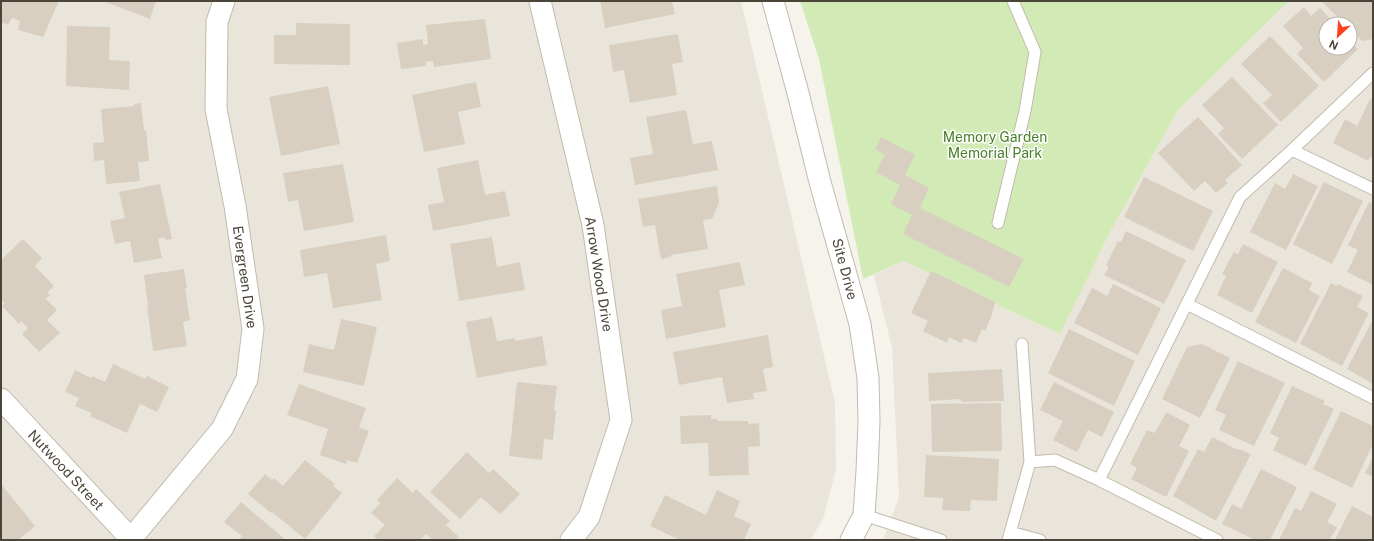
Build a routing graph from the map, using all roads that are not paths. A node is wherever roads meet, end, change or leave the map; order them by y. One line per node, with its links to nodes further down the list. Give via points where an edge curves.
1 (224, 1): 17 (street, Evergreen Drive, via 217,22 216,109 235,206 254,329 246,379 222,429)
2 (540, 1): 18 (street, Arrow Wood Drive, via 593,225 621,420 590,517)
3 (773, 1): 15 (street, Site Drive, via 860,324 868,378 869,421)
4 (1013, 1): 8 (lane, via 1035,52 1025,111)
5 (1373, 73): 6 (lane)
6 (1292, 150): 7 (lane); 9 (lane, via 1240,197)
7 (1373, 189)
8 (998, 223)
9 (1187, 304): 11 (lane); 14 (lane)
10 (1022, 344): 13 (lane)
11 (1373, 398)
12 (1, 399): 17 (street, Nutwood Street)
13 (1030, 462): 14 (lane, via 1055,460); 16 (lane)
14 (1099, 480): 22 (lane)
15 (864, 515): 19 (street, Site Drive); 20 (lane)
16 (1009, 536): 21 (lane)
17 (131, 540)
18 (572, 540)
19 (851, 540)
20 (941, 540)
21 (1040, 540)
22 (1217, 540)

